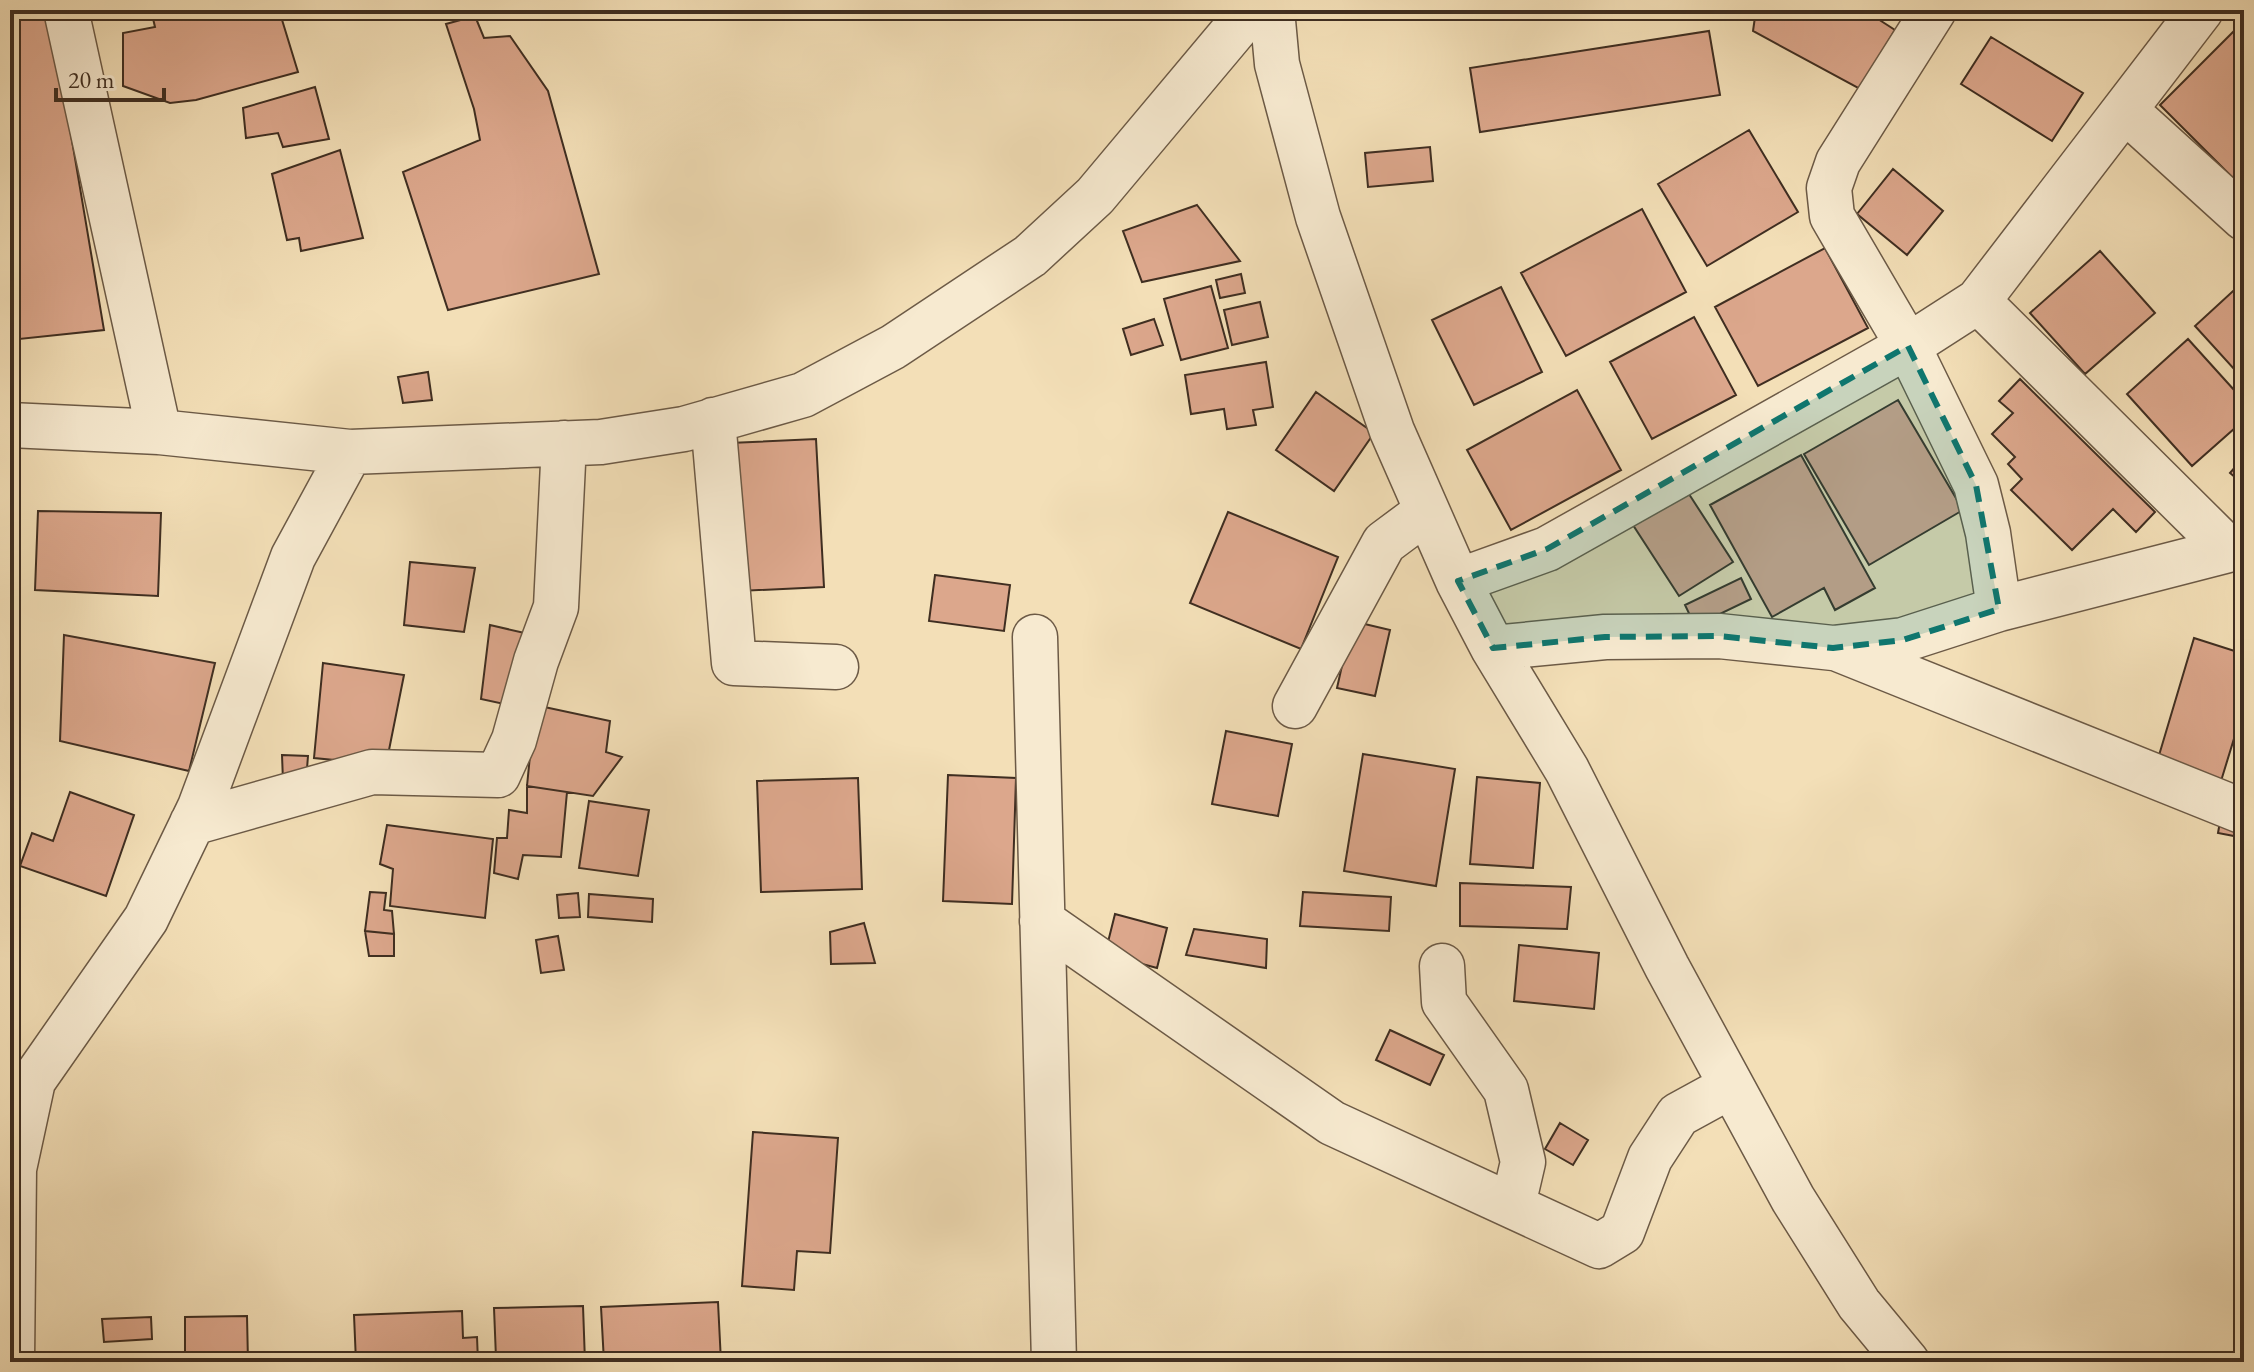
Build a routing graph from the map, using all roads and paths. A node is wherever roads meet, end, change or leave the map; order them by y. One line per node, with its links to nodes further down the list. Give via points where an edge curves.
1 (66, 10): 12 (street)
2 (1251, 10): 10 (street, via 1095,196 1030,256 893,347 803,395)
3 (1272, 10): 15 (street, via 1277,64 1318,217 1392,431)
4 (1934, 10): 9 (street, via 1838,162 1829,188 1832,216)
5 (2201, 10): 6 (street)
6 (2126, 111): 7 (street); 8 (street)
7 (2244, 218)
8 (1978, 301): 9 (street); 16 (street)
9 (1908, 346): 17 (street, via 1547,549); 18 (street, via 1976,485)
10 (713, 420): 13 (street, via 601,442); 22 (street, via 734,663)
11 (10, 425): 12 (street)
12 (159, 432): 14 (street)
13 (564, 443): 14 (street); 25 (street, via 556,607 498,775 372,772)
14 (350, 452): 25 (street, via 293,557)
15 (1427, 511): 17 (street); 23 (street, via 1384,543)
16 (2236, 548): 18 (street)
17 (1458, 581): 20 (street)
18 (1999, 609): 21 (street, via 1903,640)
19 (1035, 637): 26 (street)
20 (1493, 648): 21 (street, via 1605,637 1705,636); 28 (street, via 1567,770)
21 (1833, 648): 24 (street)
22 (836, 667)
23 (1295, 706)
24 (2244, 812)
25 (192, 823): 30 (street, via 146,919 33,1081 14,1169)
26 (1042, 921): 29 (street, via 1332,1123); 31 (street)
27 (1442, 966): 29 (street, via 1444,1002 1506,1090 1523,1162)
28 (1731, 1086): 29 (street, via 1678,1115 1650,1158 1622,1232 1599,1246); 32 (street, via 1859,1304)
29 (1513, 1205)
30 (12, 1362)
31 (1054, 1362)
32 (1907, 1362)

